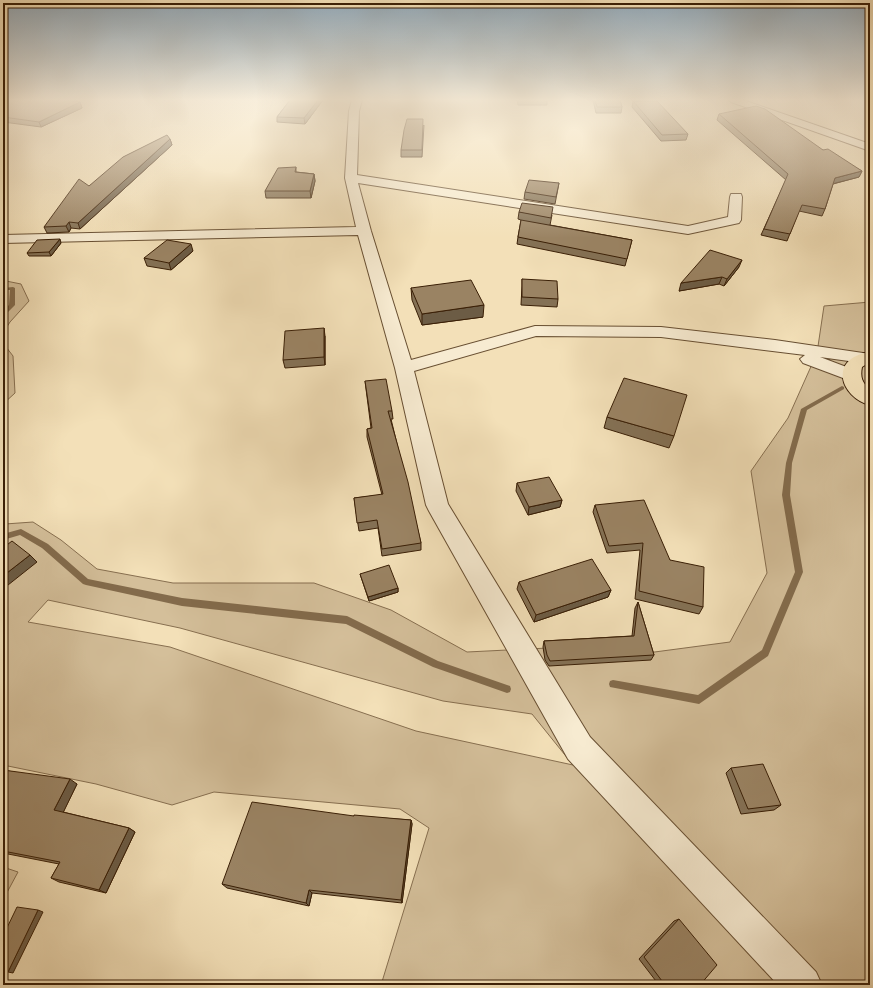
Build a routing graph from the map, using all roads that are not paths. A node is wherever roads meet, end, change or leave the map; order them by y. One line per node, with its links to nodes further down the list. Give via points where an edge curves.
1 (352, 146): 2 (street)
2 (351, 178): 3 (street, via 688,230 734,220); 4 (street)
3 (736, 197)
4 (364, 231): 5 (street); 8 (street)
5 (3, 239)
6 (775, 345): 7 (street); 8 (street, via 661,332 535,331); 9 (street)
7 (866, 358): 9 (main road, via 853,365)
8 (404, 368): 11 (street, via 437,505 579,748)
9 (851, 375): 10 (main road, via 856,387)
10 (870, 400)
11 (803, 985)

